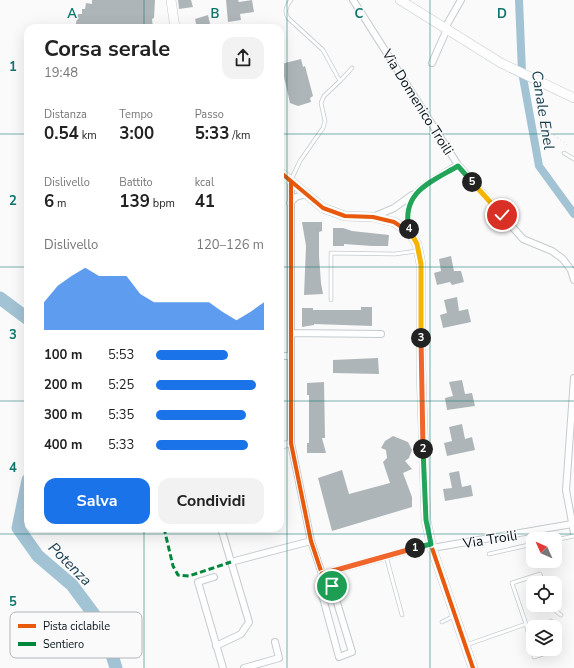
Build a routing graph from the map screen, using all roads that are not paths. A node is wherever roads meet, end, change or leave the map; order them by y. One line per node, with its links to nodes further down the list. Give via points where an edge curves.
1 (171, 0): 6 (street)
2 (291, 0): 10 (lane, via 286,9 288,18 323,50)
3 (353, 0): 14 (street, Via Domenico Troili)
4 (401, 0): 7 (street)
5 (461, 0): 7 (street)
6 (174, 24)
7 (446, 29): 8 (street); 11 (street, via 514,70)
8 (432, 64)
9 (352, 68): 10 (lane)
10 (340, 81): 16 (lane, via 324,96 321,103 325,121 323,128 300,161)
11 (574, 98)
12 (564, 152): 13 (lane)
13 (574, 159)
14 (458, 166): 17 (street); 23 (street, Via Domenico Troili, via 523,239 552,251 563,259)
15 (284, 175): 16 (street)
16 (291, 181): 18 (street); 19 (street)
17 (416, 192): 20 (street, via 394,208); 21 (street, via 411,199 406,217)
18 (306, 194): 19 (street, via 296,197); 20 (street, via 323,208 334,213)
19 (290, 203): 25 (street)
20 (373, 217): 21 (street, via 394,222)
21 (409, 232): 22 (street, via 417,244)
22 (418, 251): 24 (lane, via 395,254 332,254); 37 (street, via 421,264 424,484 426,520)
23 (574, 280)
24 (331, 300)
25 (290, 334): 26 (street); 28 (street)
26 (381, 334)
27 (284, 356): 28 (street)
28 (290, 356): 30 (street)
29 (574, 378): 32 (street, via 566,490)
30 (291, 443): 31 (street); 36 (street)
31 (284, 445)
32 (572, 524): 34 (street); 37 (street, Via Troili)
33 (222, 532): 41 (street)
34 (574, 534): 35 (lane)
35 (562, 538)
36 (312, 541): 41 (street); 42 (street)
37 (432, 546): 40 (street, Via Troili); 47 (street)
38 (526, 546): 39 (lane)
39 (489, 554)
40 (386, 556): 42 (street, Via Troili); 46 (lane)
41 (231, 562): 53 (street, via 249,622 241,634)
42 (322, 574): 42 (street, via 332,586 352,652 339,657 320,587)
43 (214, 577): 53 (street, via 198,582)
44 (526, 578): 50 (lane, via 512,583)
45 (557, 612): 48 (lane)
46 (402, 615)
47 (456, 615): 49 (lane); 52 (street)
48 (561, 615)
49 (442, 622)
50 (526, 624): 52 (lane)
51 (274, 642): 55 (street, via 279,658)
52 (466, 645): 56 (street)
53 (216, 646): 54 (street)
54 (223, 668)
55 (244, 668)
56 (473, 668)

